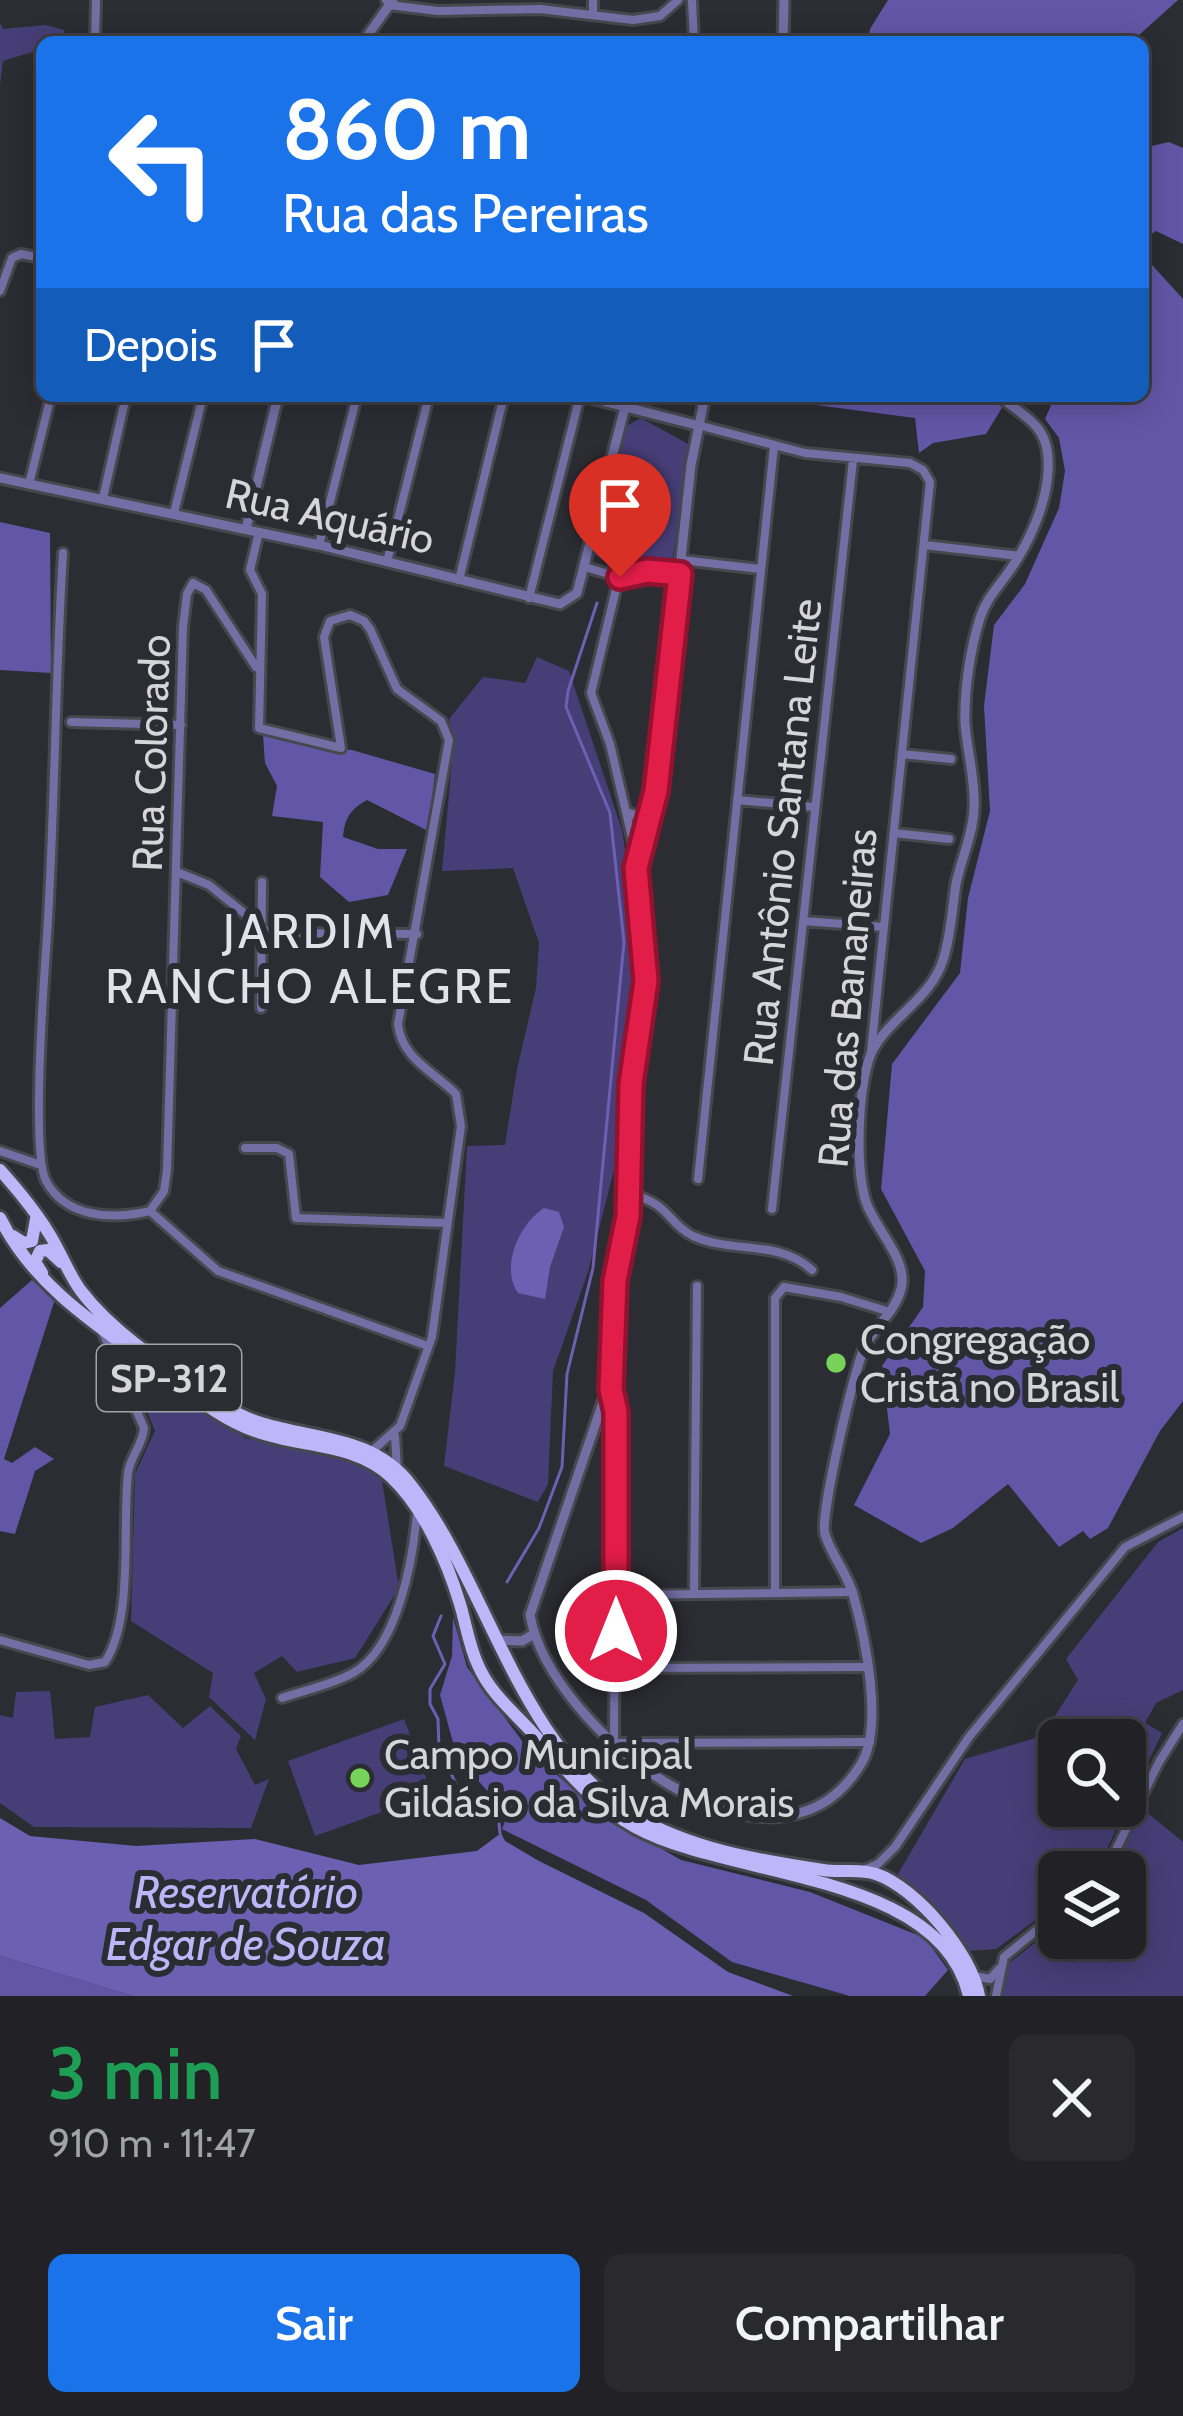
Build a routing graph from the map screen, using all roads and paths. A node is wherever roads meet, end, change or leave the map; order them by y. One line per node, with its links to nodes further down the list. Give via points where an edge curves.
1 (96, 0): 8 (street)
2 (592, 0): 7 (street)
3 (678, 0): 7 (street, via 648,20)
4 (692, 0): 10 (street)
5 (784, 0): 11 (street)
6 (389, 2): 7 (street, via 438,11); 9 (street)
7 (592, 14)
8 (95, 36)
9 (367, 36)
10 (694, 36)
11 (783, 36)
12 (36, 257): 13 (street, via 12,257)
13 (0, 291)
14 (50, 402): 30 (street)
15 (125, 402): 31 (street)
16 (202, 402): 32 (street)
17 (277, 402): 33 (street)
18 (355, 402): 35 (street)
19 (427, 402): 40 (street)
20 (503, 402): 45 (street)
21 (579, 402): 46 (street)
22 (605, 402): 25 (street, Rua das Bananeiras)
23 (703, 402): 26 (street)
24 (1008, 402): 38 (street, via 1039,426 1048,459 1044,497)
25 (625, 407): 26 (street, Rua das Bananeiras); 41 (street)
26 (696, 425): 27 (street, Rua das Bananeiras); 39 (street)
27 (774, 446): 28 (street, Rua das Bananeiras); 42 (street)
28 (853, 460): 36 (street, Rua das Bananeiras, via 923,470 931,492); 53 (street, Rua Antônio Santana Leite)
29 (0, 478): 30 (street, Rua Aquário)
30 (29, 484): 31 (street, Rua Aquário)
31 (103, 498): 32 (street, Rua Aquário)
32 (174, 513): 33 (street, Rua Aquário)
33 (246, 529): 34 (street, Rua Aquário)
34 (259, 532): 35 (street, Rua Aquário); 47 (street, via 250,570 262,594)
35 (319, 545): 40 (street, Rua Aquário)
36 (925, 545): 38 (street); 50 (street, Rua das Bananeiras)
37 (63, 554): 70 (street)
38 (1019, 556): 66 (street, via 988,599 975,640 965,711 974,808 942,964)
39 (682, 560): 42 (street); 43 (street)
40 (387, 562): 45 (street, Rua Aquário)
41 (585, 567): 44 (street); 46 (street, Rua Aquário, via 566,604)
42 (760, 569): 52 (street)
43 (680, 574): 44 (street); 55 (street)
44 (620, 577): 54 (street, via 591,694)
45 (459, 580): 46 (street, Rua Aquário)
46 (529, 598)
47 (257, 669): 49 (street, Rua Colorado, via 195,582 183,627); 64 (street, via 259,728 341,748 324,637 343,614 364,621 397,689 445,725 445,777)
48 (71, 722): 49 (street)
49 (181, 724): 59 (street, Rua Colorado)
50 (902, 754): 51 (street); 56 (street, Rua das Bananeiras)
51 (951, 759)
52 (736, 800): 53 (street); 72 (street)
53 (815, 807): 61 (street, Rua Antônio Santana Leite)
54 (628, 813): 55 (street); 58 (street)
55 (651, 814): 58 (street)
56 (894, 833): 57 (street); 62 (street, Rua das Bananeiras)
57 (949, 838)
58 (638, 859): 73 (street, via 646,981 631,1084)
59 (177, 872): 63 (street, via 199,878); 75 (street, Rua Colorado, via 167,1170)
60 (262, 882): 63 (street)
61 (803, 921): 62 (street); 74 (street, Rua Antônio Santana Leite)
62 (883, 927): 66 (street, Rua das Bananeiras)
63 (260, 928): 64 (street); 65 (street)
64 (417, 934): 78 (street, via 399,1031 411,1055 458,1100)
65 (261, 1008)
66 (871, 1053): 84 (street, Rua das Bananeiras, via 861,1182 902,1272)
67 (245, 1148): 78 (street, via 290,1154 296,1218)
68 (0, 1151): 69 (street)
69 (28, 1162): 70 (street); 71 (street)
70 (41, 1165): 75 (street, via 71,1209)
71 (10, 1172): 76 (main road, SP-312)
72 (698, 1179)
73 (630, 1194): 81 (street, via 663,1206 692,1235 789,1252); 87 (street, via 615,1281)
74 (772, 1209)
75 (150, 1211): 86 (street, via 218,1271)
76 (36, 1214): 79 (main road, via 32,1241); 80 (main road, SP-312)
77 (0, 1218): 79 (main road, SP-312)
78 (446, 1223): 86 (street)
79 (7, 1232): 82 (main road, SP-312)
80 (66, 1266): 82 (main road, via 48,1250 37,1255); 91 (main road, SP-312, via 110,1320 236,1413)
81 (812, 1270)
82 (50, 1284): 85 (main road, SP-312)
83 (697, 1286): 97 (street)
84 (890, 1312): 95 (street, Rua das Bananeiras, via 862,1354 823,1520); 96 (street, via 784,1287 775,1298)
85 (102, 1329): 93 (main road, SP-312, via 232,1422 368,1460); 100 (street, via 144,1429 128,1468 112,1649 105,1662 89,1665)
86 (428, 1346): 90 (street)
87 (611, 1389): 88 (street); 89 (street)
88 (616, 1412): 89 (street); 98 (street)
89 (600, 1416): 99 (street, via 530,1615)
90 (394, 1434): 91 (street); 92 (street)
91 (372, 1451): 92 (main road, SP-312)
92 (398, 1469): 101 (main road, SP-312)
93 (417, 1511): 103 (main road, SP-312, via 453,1584); 109 (street, via 412,1570 367,1661)
94 (1183, 1517): 116 (street, via 1125,1547 969,1737)
95 (853, 1592): 96 (street); 105 (street, Rua das Bananeiras)
96 (775, 1593): 97 (street)
97 (694, 1594): 98 (street)
98 (616, 1595): 106 (street)
99 (534, 1634): 102 (street); 112 (street, via 570,1697)
100 (0, 1640)
101 (499, 1640): 102 (street); 103 (main road); 104 (main road, SP-312)
102 (522, 1641): 104 (street)
103 (474, 1656): 108 (main road, SP-312)
104 (510, 1661): 107 (main road, SP-312)
105 (867, 1667): 106 (street); 113 (street, Rua das Bananeiras)
106 (616, 1668): 112 (street)
107 (520, 1679): 108 (main road, via 512,1693); 117 (main road, SP-312, via 573,1766 654,1828 754,1857)
108 (494, 1692): 119 (main road, SP-312, via 579,1785 639,1829 690,1851)
109 (282, 1699)
110 (1183, 1724): 115 (street)
111 (647, 1741): 112 (street); 113 (street); 114 (street)
112 (615, 1742): 114 (street)
113 (871, 1742): 114 (street, via 830,1799 778,1817 695,1799)
114 (637, 1763)
115 (1116, 1851)
116 (888, 1856): 117 (street); 118 (street)
117 (861, 1870): 118 (main road, SP-312); 119 (main road, via 850,1882)
118 (890, 1880): 120 (main road); 123 (main road, SP-312, via 947,1934)
119 (854, 1895): 120 (main road, SP-312)
120 (877, 1903): 123 (main road, SP-312, via 931,1932)
121 (1038, 1928): 122 (street)
122 (1000, 1967): 123 (street); 124 (street)
123 (976, 1990)
124 (996, 1996)

